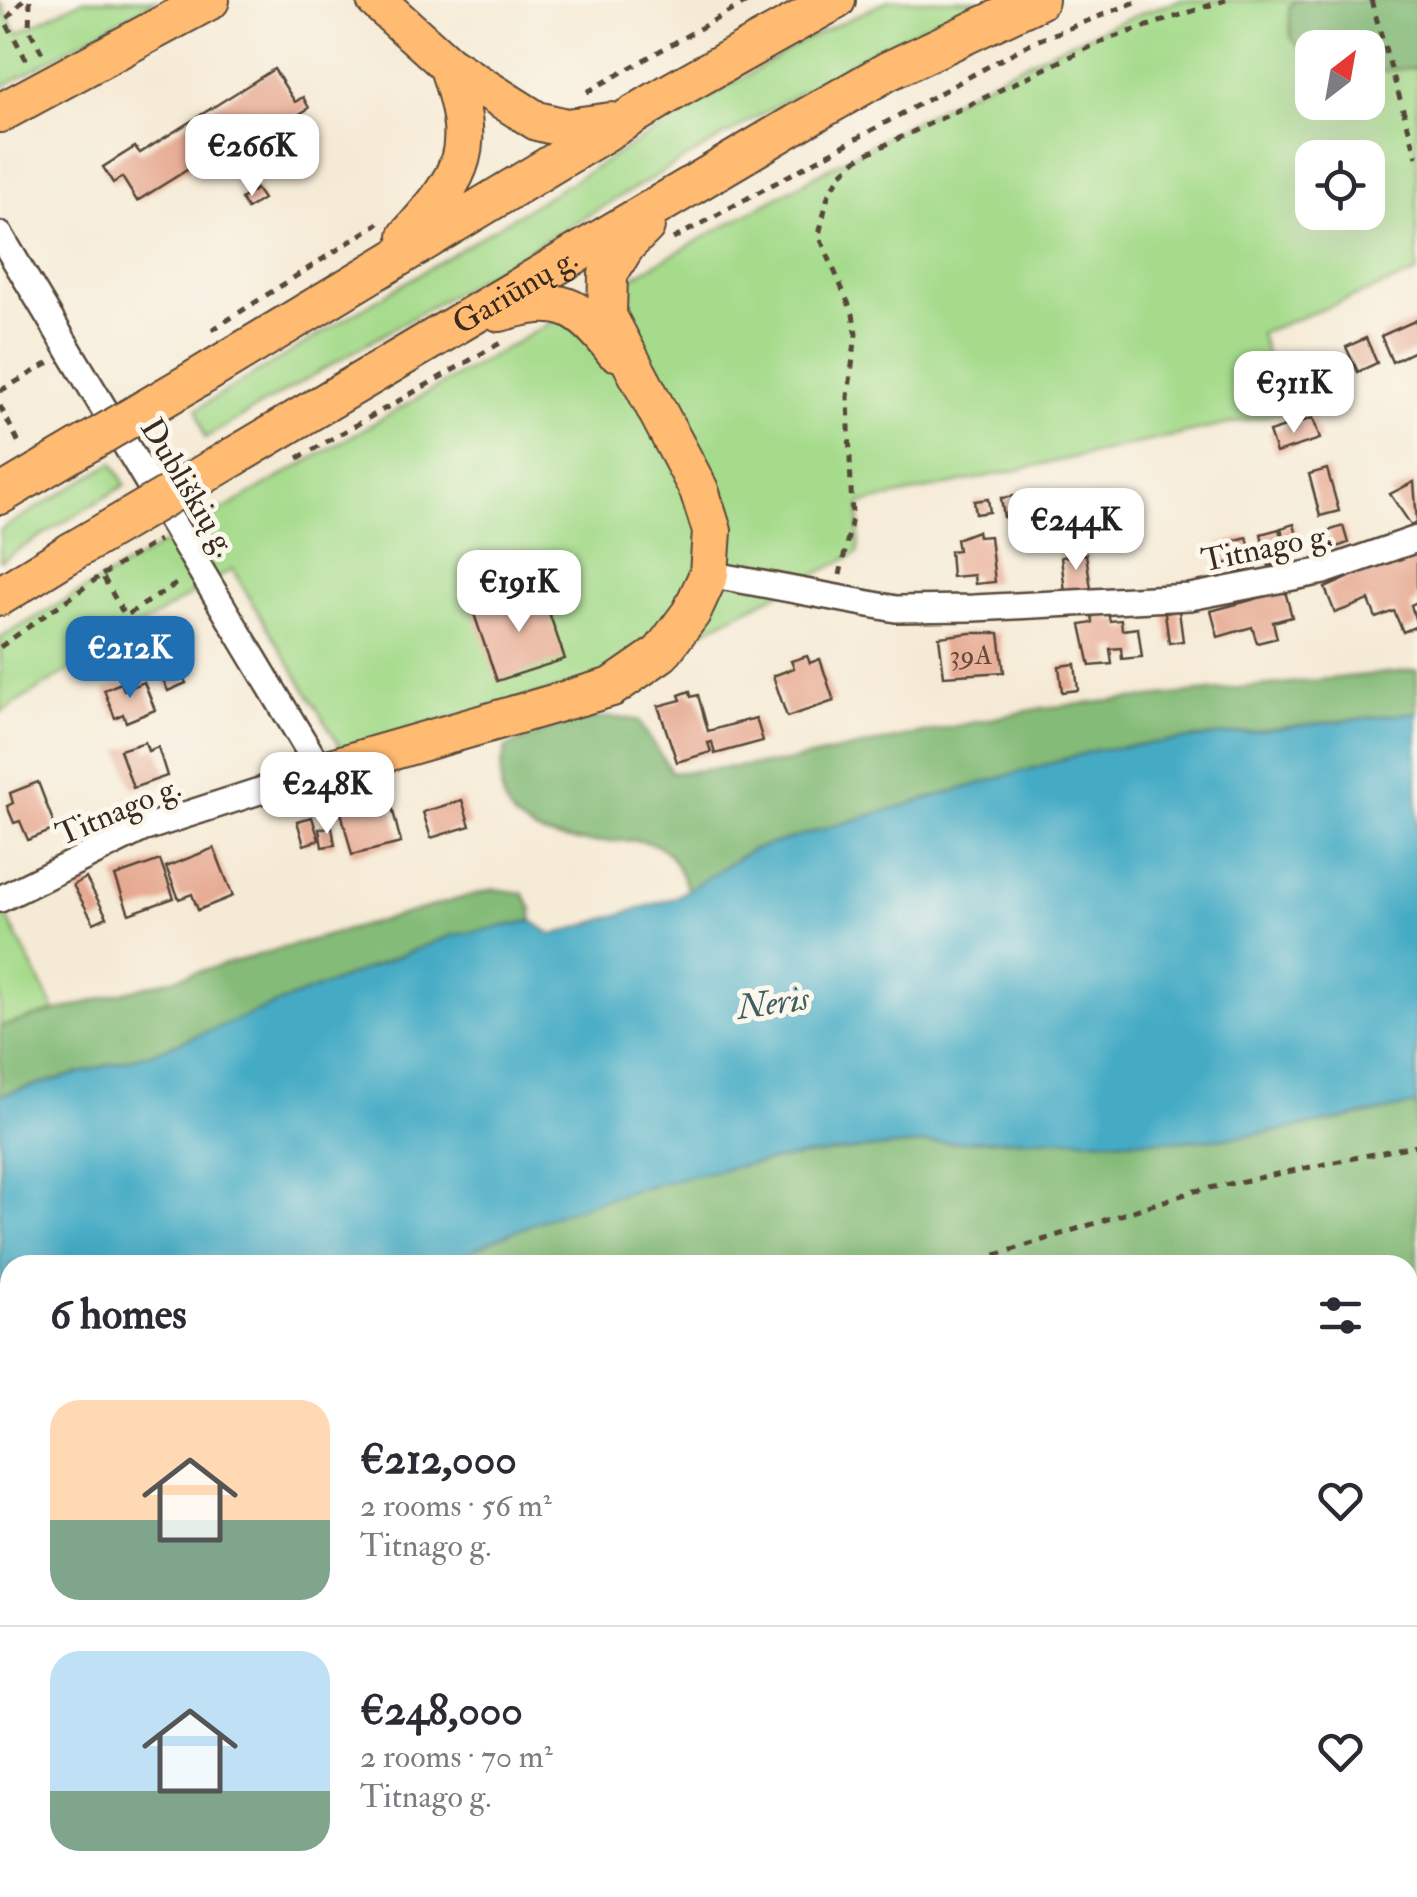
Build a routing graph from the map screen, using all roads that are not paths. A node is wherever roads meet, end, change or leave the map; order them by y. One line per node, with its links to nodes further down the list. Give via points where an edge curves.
1 (210, 0): 6 (highway)
2 (376, 0): 5 (highway)
3 (836, 0): 7 (highway)
4 (1039, 0): 8 (highway, Gariūnų g., via 888,72)
5 (448, 65): 7 (highway, via 537,121 566,128); 10 (highway, via 467,130 458,170 445,196)
6 (0, 114)
7 (626, 120): 10 (highway)
8 (676, 194): 11 (highway, Gariūnų g.); 12 (highway, via 615,259 606,284 608,316)
9 (0, 236): 17 (street, Dubliškių g.)
10 (383, 264): 13 (highway, bridge, via 198,378 30,460)
11 (460, 325): 12 (highway, via 538,301 566,306 591,322); 16 (highway, Gariūnų g., bridge)
12 (641, 386): 15 (highway, via 700,490 712,531)
13 (0, 495)
14 (1417, 539): 15 (street, Titnago g., via 1324,571 1190,597 896,609)
15 (709, 574): 17 (highway, via 661,654 612,687)
16 (0, 596)
17 (321, 772): 18 (street, Titnago g., via 142,829)
18 (0, 899)

